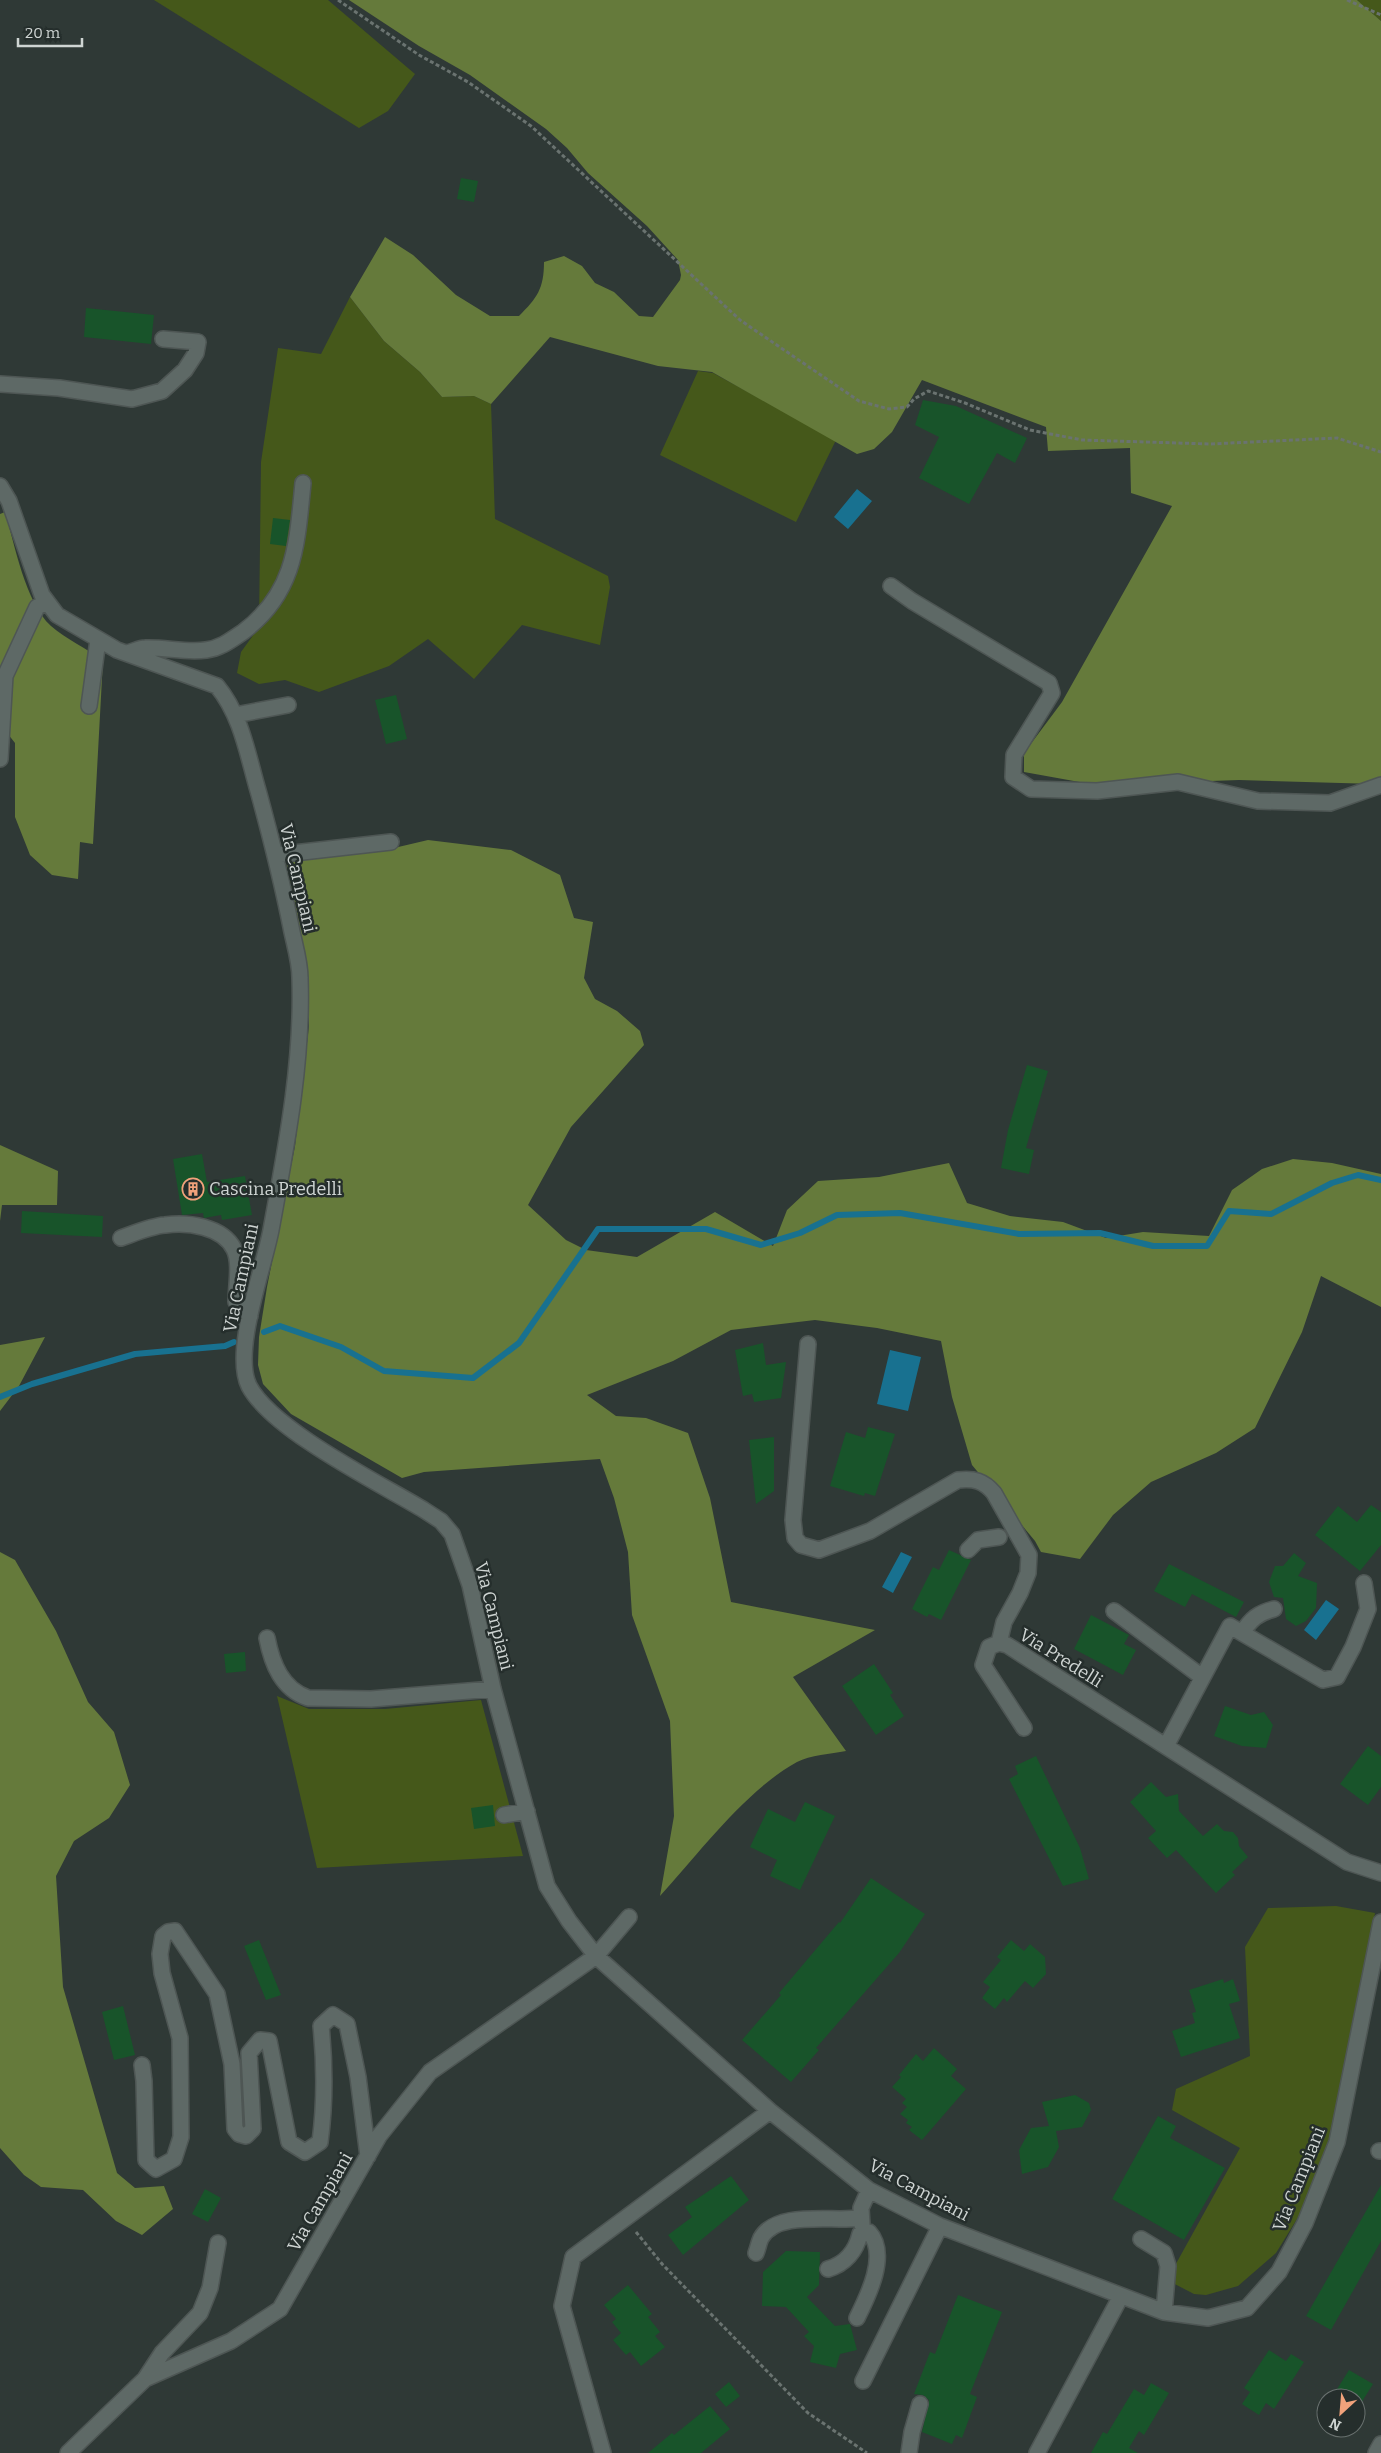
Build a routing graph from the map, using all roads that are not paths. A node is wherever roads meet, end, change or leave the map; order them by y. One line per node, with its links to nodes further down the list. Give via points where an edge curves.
1 (163, 339): 2 (street, via 198,342 196,353 185,370 162,391 132,399 59,388)
2 (0, 384)
3 (303, 483): 8 (street, via 297,542 289,575 272,602 251,625 224,646 205,650 144,648)
4 (0, 486): 6 (street, Via Campiani, via 9,501 42,596)
5 (891, 586): 13 (street, via 1050,683 1052,693 1014,755 1013,778 1031,789 1097,791 1178,782 1258,801 1330,803)
6 (47, 602): 7 (street, Via Campiani, via 57,615); 12 (street, via 37,607 5,676)
7 (98, 640): 8 (street, Via Campiani); 10 (street)
8 (127, 653): 11 (street, Via Campiani, via 217,686)
9 (288, 705): 11 (street)
10 (89, 706)
11 (235, 715): 15 (street, Via Campiani)
12 (0, 760)
13 (1381, 785)
14 (392, 842): 15 (street)
15 (276, 855): 17 (street, Via Campiani, via 300,975 300,1024 288,1131 270,1233)
16 (121, 1238): 17 (street, via 165,1225 206,1226 226,1237 237,1262 236,1302)
17 (250, 1316): 28 (street, Via Campiani, via 243,1363 249,1384 263,1406 308,1441 441,1521 452,1534 470,1585)
18 (808, 1344): 19 (street, via 793,1520 795,1538 802,1545 819,1550 870,1531 958,1480 974,1478 994,1493)
19 (1008, 1536): 20 (street, via 978,1540); 26 (street, via 1029,1555 1028,1573 1004,1622)
20 (968, 1550)
21 (1364, 1583): 24 (street, via 1368,1608 1353,1647 1337,1676 1323,1680)
22 (1274, 1609): 24 (street, via 1261,1612)
23 (1114, 1611): 27 (street)
24 (1236, 1629): 27 (street)
25 (267, 1638): 28 (street, via 271,1660 283,1681 308,1698 371,1699)
26 (1000, 1643): 29 (street, Via Predelli, via 989,1647 983,1665); 30 (street, Via Predelli)
27 (1202, 1677): 30 (street)
28 (493, 1689): 31 (street, Via Campiani)
29 (1024, 1728)
30 (1166, 1746): 33 (street, Via Predelli, via 1347,1862)
31 (527, 1811): 32 (street); 36 (street, Via Campiani, via 547,1886)
32 (504, 1815)
33 (1381, 1872)
34 (629, 1917): 36 (street)
35 (1381, 1922): 48 (street, Via Campiani, via 1337,2142 1305,2223 1279,2272 1247,2308 1208,2318)
36 (596, 1956): 38 (street, Via Campiani); 39 (street, Via Campiani, via 430,2072 379,2136)
37 (142, 2065): 39 (street, via 146,2160 156,2169 174,2159 181,2138 180,2038 160,1954 163,1936 175,1931 217,1994 232,2064 234,2129 246,2136 253,2129 249,2053 260,2040 269,2041 289,2142 304,2152 320,2142 324,2106 321,2026 333,2015 347,2024)
38 (770, 2111): 40 (street, Via Campiani); 55 (street, via 573,2257 562,2306)
39 (368, 2156): 50 (street, Via Campiani, via 280,2309 231,2341)
40 (869, 2190): 41 (street, Via Campiani); 42 (street, via 861,2208)
41 (940, 2226): 47 (street, Via Campiani); 51 (street)
42 (863, 2227): 45 (street, via 784,2220 761,2238); 46 (street, via 853,2251 843,2263); 49 (street, via 874,2238 877,2255 868,2295)
43 (1141, 2239): 48 (street, via 1164,2253 1168,2266)
44 (218, 2243): 50 (street, via 210,2288 200,2312 162,2353)
45 (756, 2253)
46 (828, 2269)
47 (1121, 2296): 48 (street, Via Campiani); 57 (street)
48 (1164, 2312)
49 (857, 2318)
50 (145, 2379): 54 (street, Via Campiani)
51 (863, 2381)
52 (920, 2404): 56 (street)
53 (1381, 2444): 58 (street)
54 (68, 2453)
55 (602, 2453)
56 (909, 2453)
57 (1037, 2453)
58 (1376, 2453)

